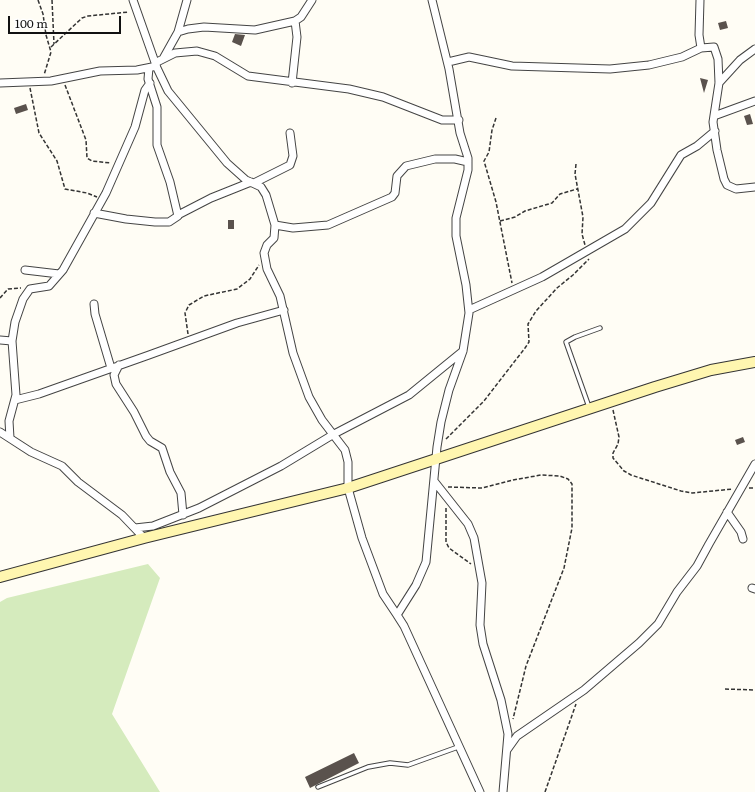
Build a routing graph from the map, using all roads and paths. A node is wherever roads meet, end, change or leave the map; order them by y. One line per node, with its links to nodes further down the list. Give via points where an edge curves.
1 (38, 0): 12 (path)
2 (52, 0): 11 (path)
3 (133, 0): 8 (street)
4 (187, 0): 10 (street)
5 (312, 0): 9 (street)
6 (432, 0): 16 (street)
7 (700, 0): 13 (street)
8 (136, 10): 11 (path, via 82,18); 17 (street)
9 (295, 21): 10 (street, via 255,30 204,27); 24 (street, via 297,37)
10 (178, 32): 15 (street)
11 (54, 44): 12 (path)
12 (51, 47): 21 (path, via 50,60)
13 (701, 48): 16 (street, via 682,57 649,65 610,69 512,66 469,57); 25 (street, via 715,49)
14 (755, 48): 25 (street)
15 (164, 58): 17 (street); 24 (street, via 175,53 197,51 215,56 248,76)
16 (448, 62): 29 (street)
17 (157, 64): 18 (street); 35 (street, via 162,81 175,101 227,163)
18 (149, 68): 19 (street, via 100,71); 23 (street)
19 (64, 79): 21 (street); 33 (path, via 86,140 87,158)
20 (30, 82): 21 (street); 22 (street); 38 (path, via 39,133 58,161 65,189 87,193)
21 (40, 82)
22 (0, 83)
23 (150, 83): 33 (street, via 145,90 135,127); 40 (street, via 157,107 158,150 170,182)
24 (292, 83): 29 (street, via 349,89 384,97 442,120)
25 (719, 83): 27 (street)
26 (755, 101): 27 (street)
27 (714, 116): 30 (street)
28 (496, 118): 41 (path, via 489,152 484,161)
29 (459, 120): 32 (street)
30 (715, 131): 36 (street, via 717,150 727,185 736,189); 43 (street, via 681,155 658,194 635,221)
31 (290, 133): 35 (street, via 293,156 290,164)
32 (468, 162): 42 (street, via 439,159 406,166 397,176 394,195 328,226 293,228); 52 (street, via 456,218 456,236)
33 (118, 164): 38 (street)
34 (576, 164): 37 (path)
35 (253, 183): 40 (street, via 211,198); 42 (street, via 264,191)
36 (755, 187)
37 (577, 188): 41 (path, via 560,194 552,203); 43 (path, via 583,217 582,234)
38 (103, 201): 39 (street)
39 (94, 213): 40 (street, via 156,222 171,221); 46 (street)
40 (178, 215)
41 (500, 221): 48 (path)
42 (275, 225): 44 (street, via 274,238 265,249)
43 (588, 254): 48 (street); 67 (path, via 572,275 536,312 528,324 529,342 484,401)
44 (264, 257): 51 (street); 56 (path, via 250,279 237,289 204,296 189,305 185,313)
45 (25, 270): 46 (street)
46 (59, 274): 47 (street, via 46,287)
47 (29, 290): 49 (path, via 20,287 10,288); 55 (street, via 15,322)
48 (513, 291): 52 (street)
49 (0, 298)
50 (94, 304): 60 (street)
51 (284, 310): 56 (street, via 237,323); 65 (street, via 294,353 309,397 322,420)
52 (469, 310): 57 (street)
53 (600, 328): 63 (lane, via 574,336 566,342)
54 (0, 340): 55 (street)
55 (12, 341): 61 (street)
56 (189, 341): 59 (street)
57 (463, 351): 65 (street, via 409,395); 67 (street, via 443,411)
58 (755, 362): 62 (main road, via 711,370)
59 (119, 365): 60 (street); 75 (street, via 114,375 116,384 146,436 162,448 180,493)
60 (111, 368): 61 (street)
61 (15, 400): 66 (street, via 10,421)
62 (612, 401): 63 (main road); 72 (path, via 618,437 613,458 624,471 692,493)
63 (590, 408): 68 (main road)
64 (0, 432): 66 (street)
65 (334, 434): 71 (street, via 344,446 348,459); 75 (street, via 281,466)
66 (10, 438): 76 (street, via 31,452 62,466)
67 (437, 447): 68 (street)
68 (436, 459): 70 (street); 71 (main road)
69 (755, 464): 72 (street)
70 (434, 481): 73 (street); 81 (street, via 426,562 416,585)
71 (348, 488): 77 (main road); 81 (street, via 362,538 380,586)
72 (742, 489): 74 (street)
73 (443, 492): 79 (street, via 471,530); 79 (path, via 447,521 446,542 449,548); 85 (path, via 451,486 482,488 541,475 560,476 570,480 572,484 572,528 564,568 526,666)
74 (727, 512): 78 (street); 84 (street, via 697,566 677,592 658,624)
75 (183, 515): 76 (street, via 153,526)
76 (135, 528): 77 (street)
77 (144, 538): 80 (main road)
78 (743, 539)
79 (479, 572): 85 (street, via 483,644 501,700)
80 (0, 577)
81 (397, 615): 86 (street)
82 (725, 689): 83 (path)
83 (755, 690)
84 (580, 693): 87 (street, via 523,732); 91 (path)
85 (508, 734): 87 (street)
86 (458, 747): 88 (lane, via 408,765 390,763 368,767); 89 (street)
87 (507, 750): 90 (street)
88 (318, 787)
89 (480, 792)
90 (503, 792)
91 (545, 792)

